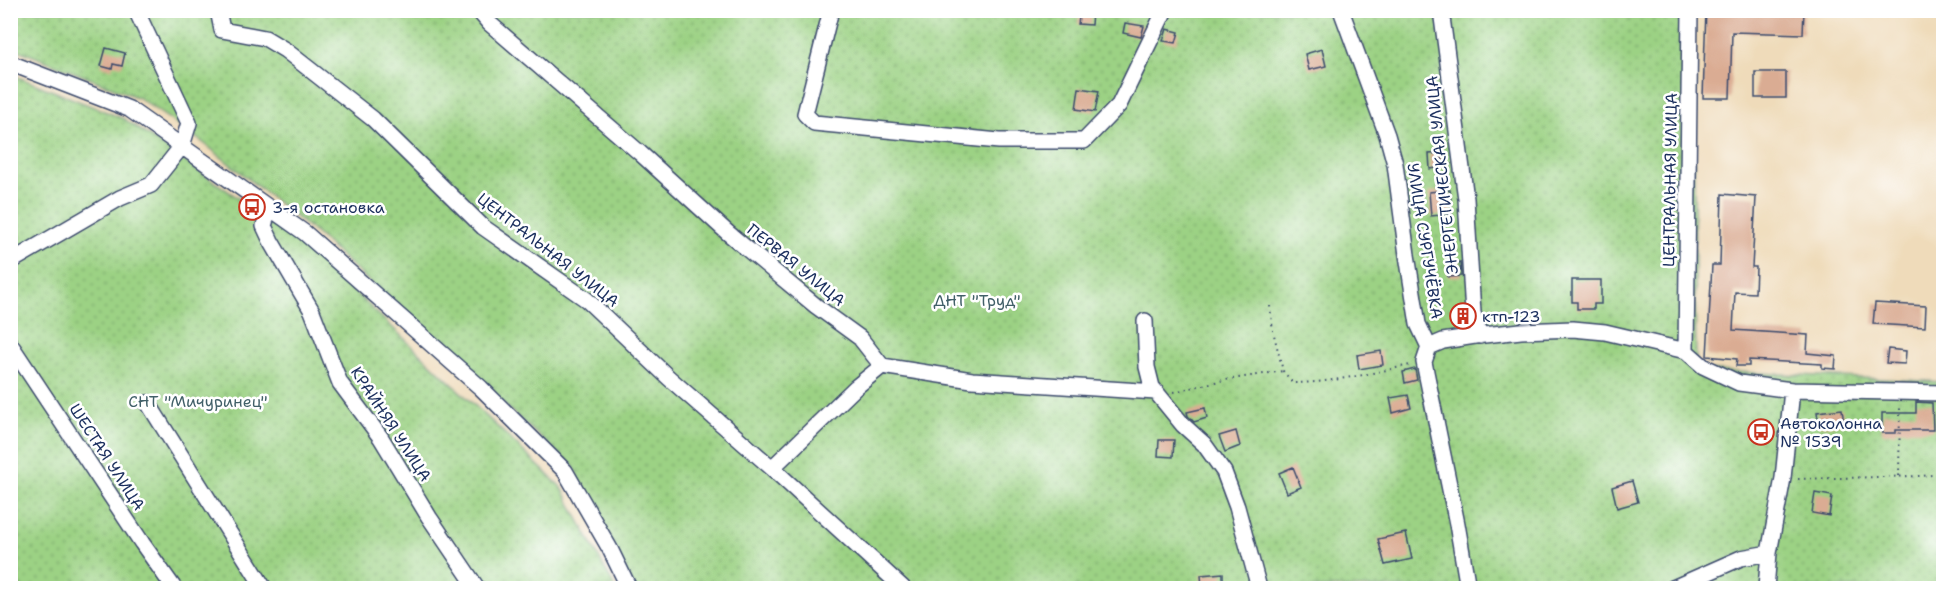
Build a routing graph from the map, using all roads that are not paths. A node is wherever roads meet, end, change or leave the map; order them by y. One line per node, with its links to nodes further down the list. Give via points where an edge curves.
1 (136, 10): 10 (street, via 189,123)
2 (218, 10): 23 (street, ЦЕНТРАЛЬНАЯ УЛИЦА, via 222,30 265,38 373,119 483,227 587,300)
3 (478, 10): 18 (street, ПЕРВАЯ УЛИЦА, via 728,233 860,338)
4 (831, 10): 5 (street, via 805,114 814,123 999,141 1084,141 1119,105)
5 (1166, 10)
6 (1341, 10): 16 (street, УЛИЦА СУРГУЧЁВКА, via 1395,164 1418,324)
7 (1441, 10): 14 (street, ЭНЕРГЕТИЧЕСКАЯ УЛИЦА, via 1466,199 1473,313)
8 (1689, 10): 17 (street, ЦЕНТРАЛЬНАЯ УЛИЦА)
9 (10, 63): 10 (street, via 129,109)
10 (182, 146): 11 (street); 12 (street, via 151,185 120,198)
11 (269, 208): 27 (street, КРАЙНЯЯ УЛИЦА, via 264,225 270,241 312,311 340,383 381,438); 28 (street, via 305,233 481,388 565,471)
12 (10, 262)
13 (1145, 321): 21 (street, via 1147,367)
14 (1480, 336): 16 (street); 17 (street, via 1573,329 1605,332)
15 (10, 344): 25 (street, ШЕСТАЯ УЛИЦА)
16 (1429, 346): 31 (street, via 1424,362)
17 (1686, 351): 19 (street, via 1703,366 1739,383)
18 (882, 366): 21 (street, via 972,380); 23 (street)
19 (1792, 390): 20 (street); 24 (street, via 1783,478)
20 (1944, 393)
21 (1158, 395): 30 (street, via 1204,444 1224,472)
22 (148, 403): 26 (street)
23 (772, 468): 29 (street, ЦЕНТРАЛЬНАЯ УЛИЦА)
24 (1769, 553): 32 (street, via 1741,558); 33 (street)
25 (174, 588)
26 (264, 588)
27 (477, 588)
28 (629, 588)
29 (903, 588)
30 (1259, 588)
31 (1468, 588)
32 (1673, 588)
33 (1766, 588)

